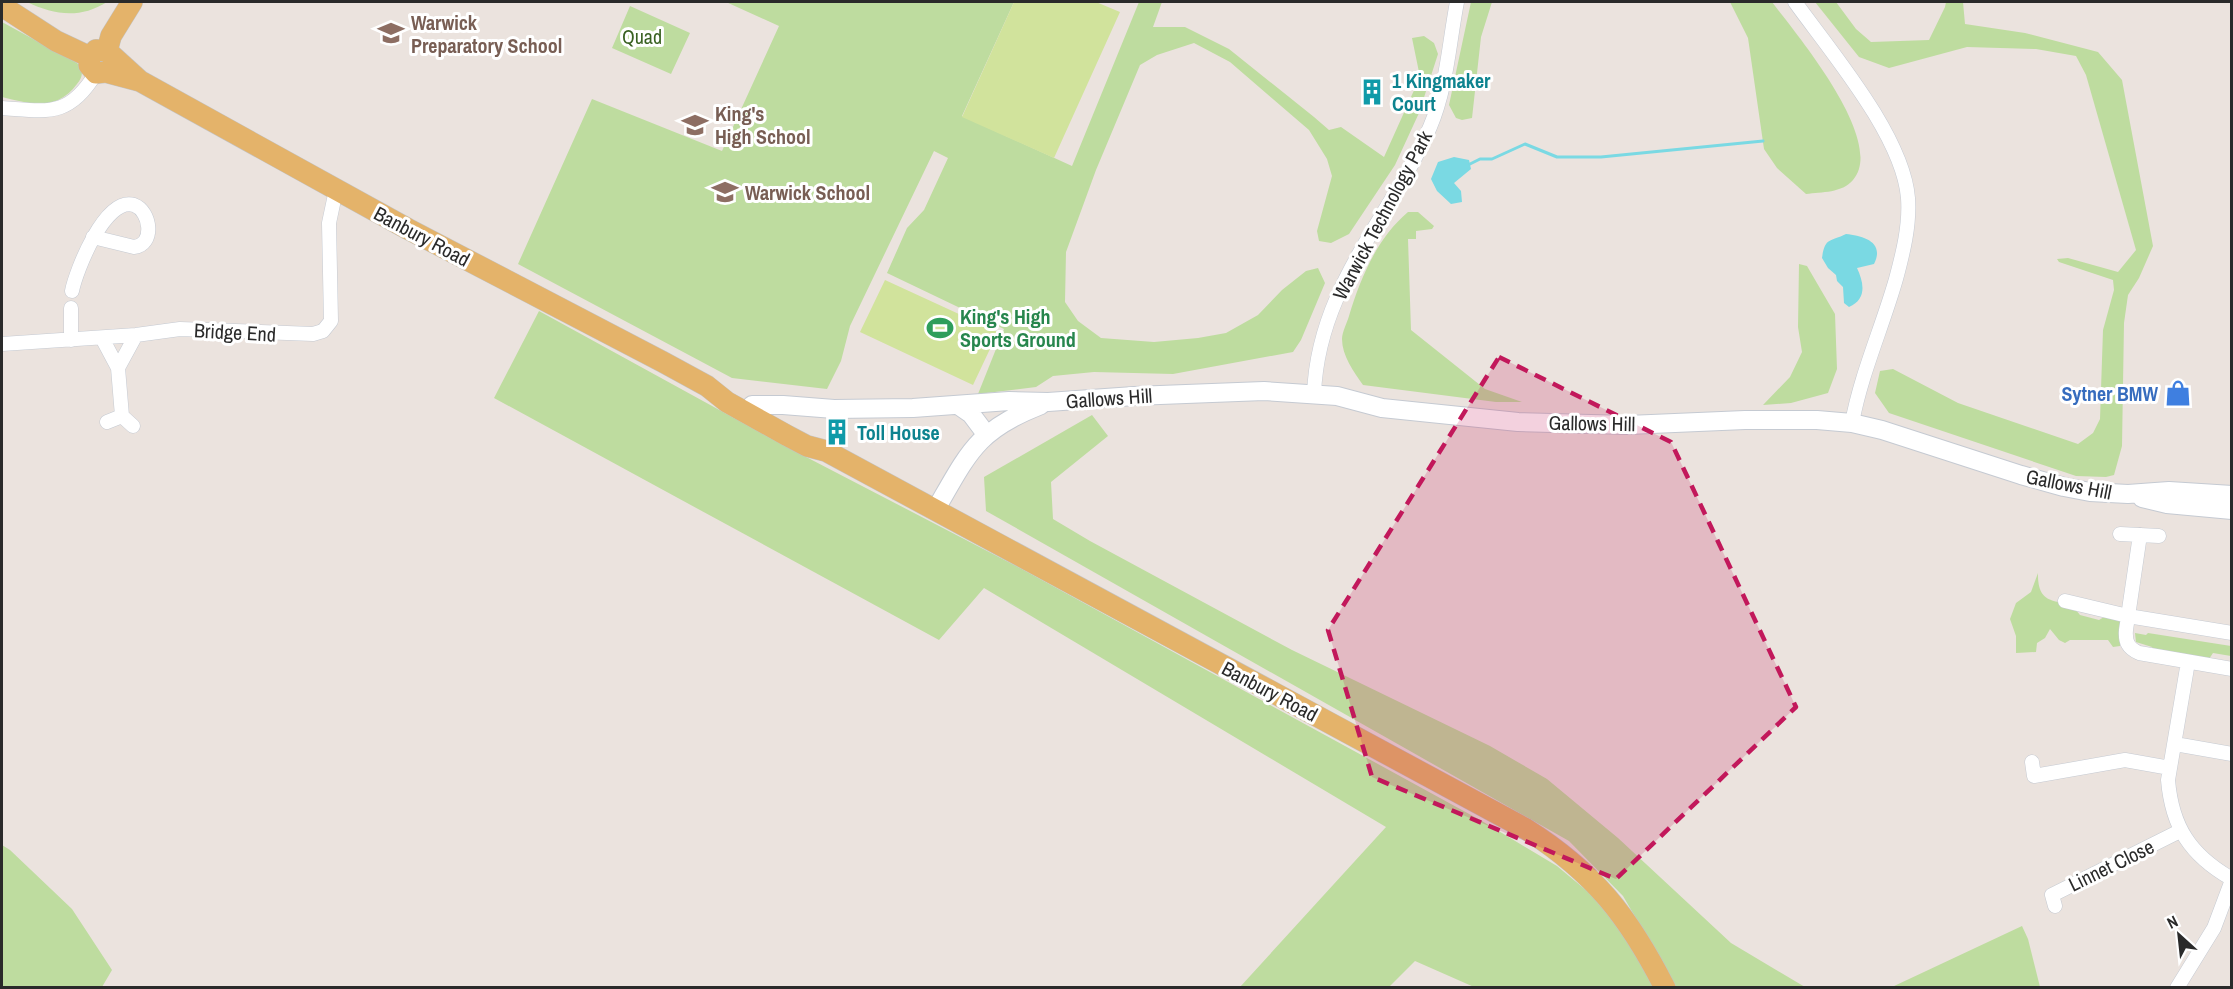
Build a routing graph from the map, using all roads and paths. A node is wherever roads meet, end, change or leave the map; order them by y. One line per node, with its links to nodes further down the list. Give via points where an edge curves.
1 (132, 2): 5 (main road, via 111,36)
2 (1457, 2): 17 (street, Warwick Technology Park, via 1438,105 1419,149 1349,270 1322,337)
3 (1795, 2): 23 (street, via 1882,127 1900,164 1908,197 1905,241)
4 (2, 6): 5 (main road, Banbury Road, via 56,41)
5 (102, 62): 6 (street, via 79,94 55,110); 7 (main road, Banbury Road)
6 (2, 108)
7 (336, 190): 11 (street, Bridge End, via 329,223 331,321 323,332 180,329); 16 (main road, Banbury Road)
8 (93, 237): 9 (street, via 82,257)
9 (72, 291)
10 (71, 308): 13 (street)
11 (136, 335): 12 (street, Bridge End); 15 (street)
12 (102, 338): 13 (street, Bridge End); 15 (street)
13 (71, 340): 14 (street, Bridge End)
14 (2, 344)
15 (118, 368): 21 (street)
16 (707, 386): 19 (main road, Banbury Road, via 728,391); 26 (main road, Banbury Road, via 727,402 788,436)
17 (1314, 393): 18 (street, Gallows Hill, via 1246,391); 23 (street, Gallows Hill, via 1425,419 1628,425 1785,419)
18 (1048, 402): 20 (street, Gallows Hill); 25 (street, Gallows Hill)
19 (752, 405): 20 (street, Gallows Hill, via 834,409); 26 (main road, Banbury Road, via 805,432)
20 (958, 405): 25 (street, via 971,414)
21 (122, 416): 22 (street); 24 (street)
22 (107, 422)
23 (1852, 423): 27 (street, Gallows Hill, via 2059,486)
24 (134, 426)
25 (986, 434): 29 (street, Gallows Hill, via 969,453)
26 (826, 451): 29 (main road, Banbury Road)
27 (2128, 494): 28 (street, Gallows Hill, via 2169,491); 30 (street, Gallows Hill, via 2167,504)
28 (2232, 495)
29 (936, 509): 46 (main road, Banbury Road, via 1544,840 1584,872 1611,901 1636,935)
30 (2232, 510)
31 (2120, 534): 32 (street)
32 (2140, 535): 33 (street); 35 (street)
33 (2159, 536)
34 (2065, 601): 35 (street)
35 (2128, 616): 36 (street); 37 (street, via 2125,638 2131,649)
36 (2228, 633)
37 (2188, 662): 38 (street); 39 (street)
38 (2232, 669)
39 (2175, 744): 40 (street); 41 (street)
40 (2232, 754)
41 (2170, 768): 42 (street, via 2126,760); 43 (street, via 2169,794)
42 (2035, 776)
43 (2180, 831): 44 (street, via 2200,856); 45 (street, Linnet Close)
44 (2232, 880): 47 (street, via 2214,928)
45 (2052, 894)
46 (1665, 987)
47 (2177, 987)

